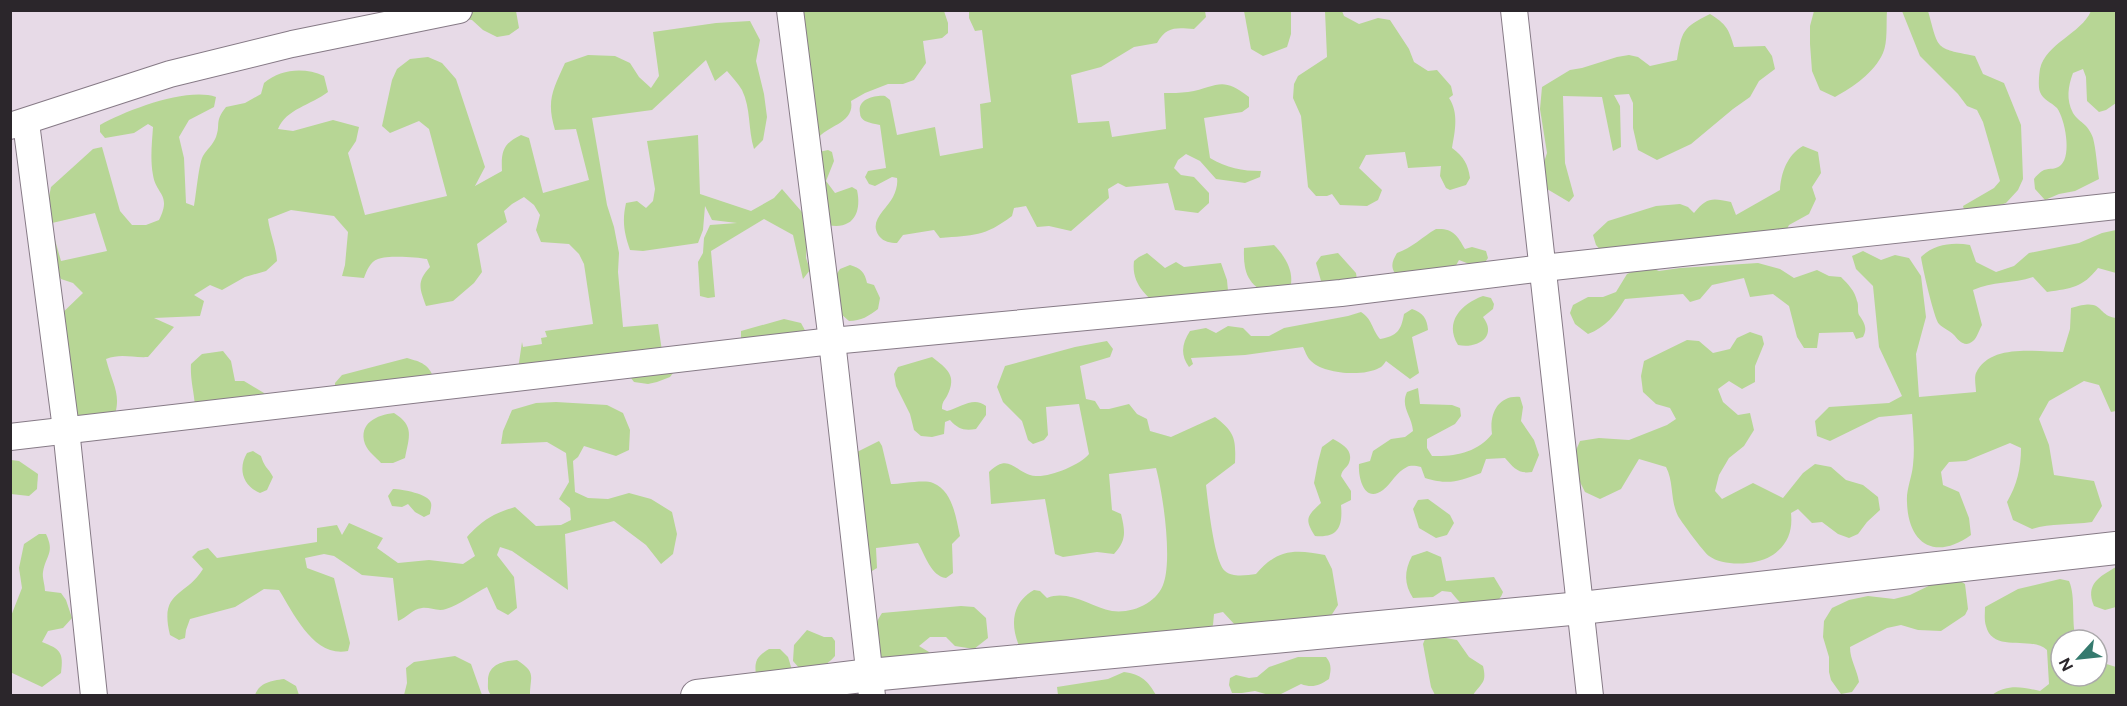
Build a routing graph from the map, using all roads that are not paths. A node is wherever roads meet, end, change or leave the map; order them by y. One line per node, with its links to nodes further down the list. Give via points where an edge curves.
1 (459, 10): 4 (street, via 170,74)
2 (790, 10): 7 (street)
3 (1514, 10): 6 (street)
4 (18, 125): 8 (street)
5 (2116, 206): 6 (street)
6 (1543, 268): 7 (street, via 1341,293); 11 (street)
7 (832, 341): 8 (street); 12 (street)
8 (66, 429): 9 (street); 13 (street)
9 (10, 437)
10 (2116, 548): 11 (street)
11 (1581, 608): 12 (street); 15 (street)
12 (871, 686): 14 (street)
13 (94, 696)
14 (697, 696)
15 (1590, 696)

